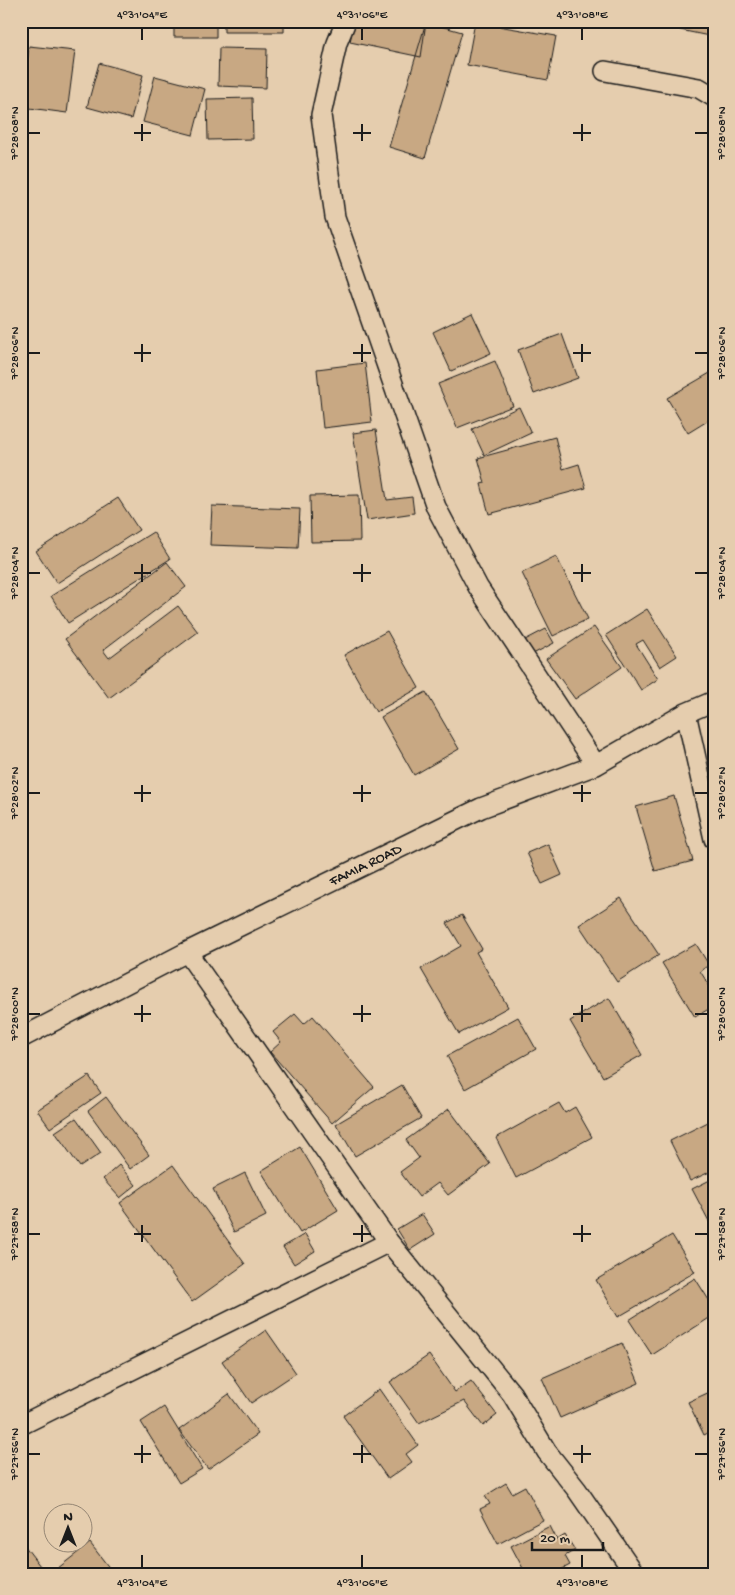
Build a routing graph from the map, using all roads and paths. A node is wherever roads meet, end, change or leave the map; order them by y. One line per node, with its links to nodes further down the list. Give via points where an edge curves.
1 (346, 21): 6 (street, via 337,44 321,115 335,218 436,507 478,587)
2 (605, 71): 3 (street, via 699,88)
3 (714, 97)
4 (714, 701): 5 (street, FAMIA ROAD)
5 (686, 713): 6 (street, FAMIA ROAD); 7 (street)
6 (596, 765): 8 (street, FAMIA ROAD, via 481,808)
7 (714, 839)
8 (187, 952): 9 (street, FAMIA ROAD); 10 (street)
9 (21, 1038)
10 (389, 1242): 11 (street); 12 (street, via 512,1394 547,1452)
11 (21, 1425)
12 (635, 1574)

